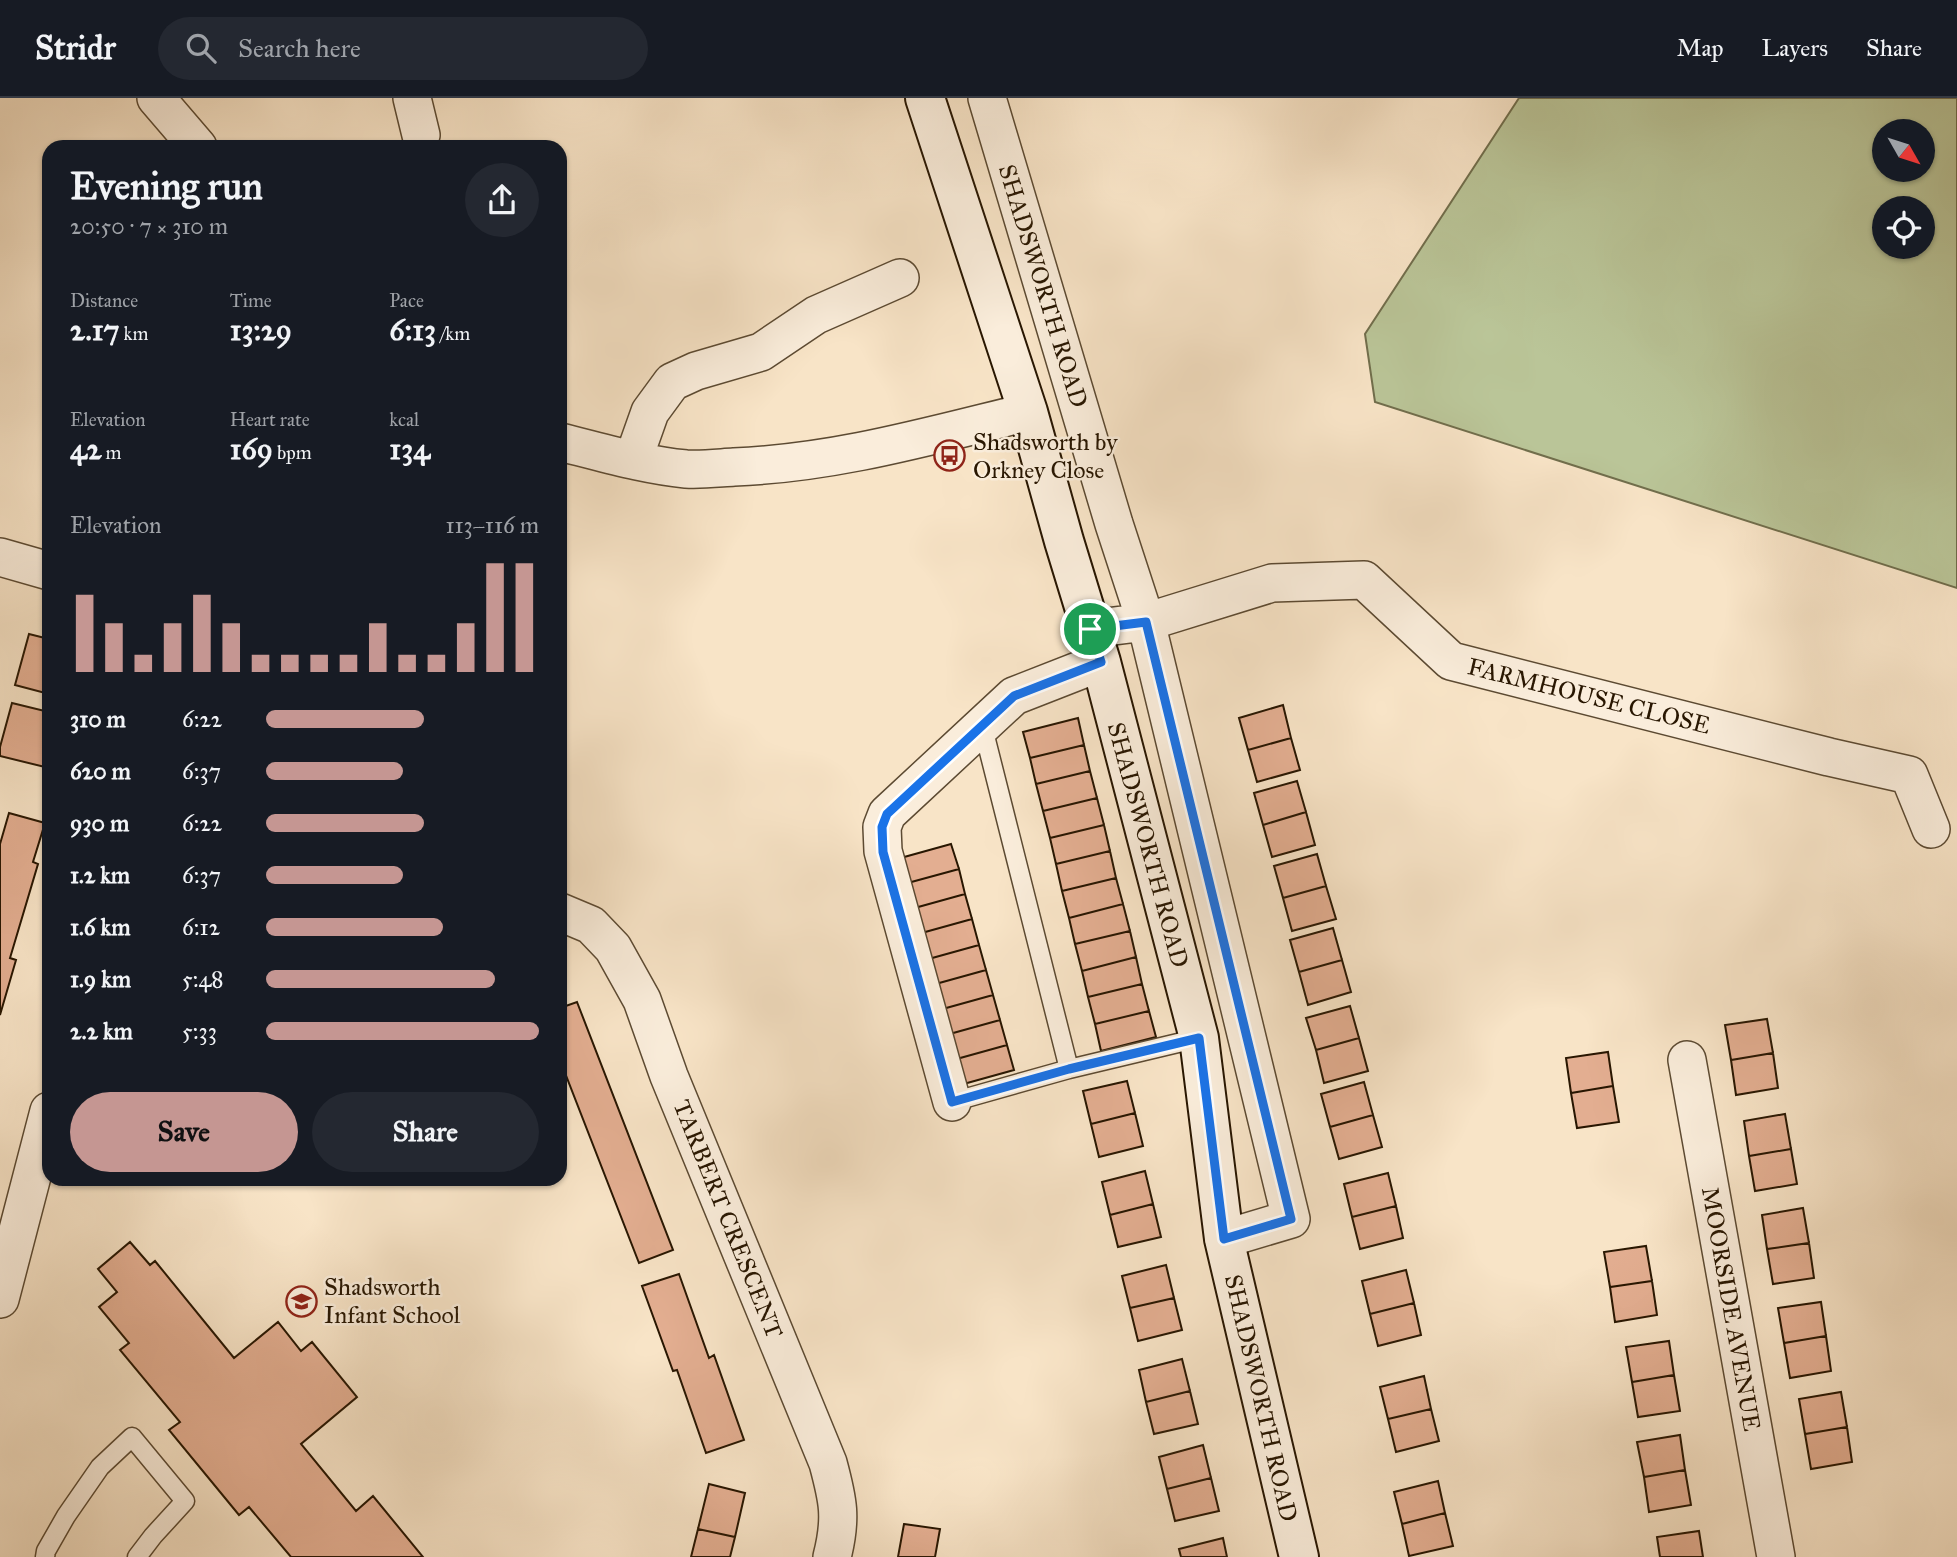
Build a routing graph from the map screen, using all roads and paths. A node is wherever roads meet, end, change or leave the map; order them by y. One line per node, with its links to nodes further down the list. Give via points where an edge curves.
1 (156, 98): 6 (street)
2 (412, 98): 5 (street)
3 (925, 98): 8 (main road, SHADSWORTH ROAD)
4 (987, 98): 13 (street, SHADSWORTH ROAD)
5 (421, 135)
6 (192, 140)
7 (900, 278): 10 (street, via 816,314 761,352 672,382 650,412)
8 (1028, 412): 10 (street, via 829,459 687,469); 14 (main road, SHADSWORTH ROAD)
9 (567, 444): 10 (street)
10 (634, 460)
11 (0, 557): 12 (street)
12 (42, 569)
13 (1146, 622): 14 (street, FARMHOUSE CLOSE); 16 (street, FARMHOUSE CLOSE, via 1272,583 1364,580 1451,661 1909,775); 23 (street, SHADSWORTH ROAD, via 1291,1219)
14 (1096, 645): 15 (street, FARMHOUSE CLOSE, via 1014,696); 18 (main road, SHADSWORTH ROAD)
15 (982, 724): 20 (lane); 21 (street, FARMHOUSE CLOSE, via 887,814 882,827 892,892)
16 (1931, 829)
17 (567, 915): 27 (street, TARBERT CRESCENT, via 591,926 613,948 642,1000 828,1463 838,1502 839,1528)
18 (1199, 1038): 20 (lane); 23 (main road, SHADSWORTH ROAD)
19 (1687, 1060): 29 (street, MOORSIDE AVENUE)
20 (1069, 1069): 21 (lane)
21 (952, 1102)
22 (42, 1138): 24 (street)
23 (1224, 1239): 28 (main road, SHADSWORTH ROAD)
24 (0, 1299)
25 (45, 1557): 26 (lane, via 100,1467 132,1437 185,1501)
26 (137, 1557)
27 (832, 1557)
28 (1299, 1557)
29 (1776, 1557)

